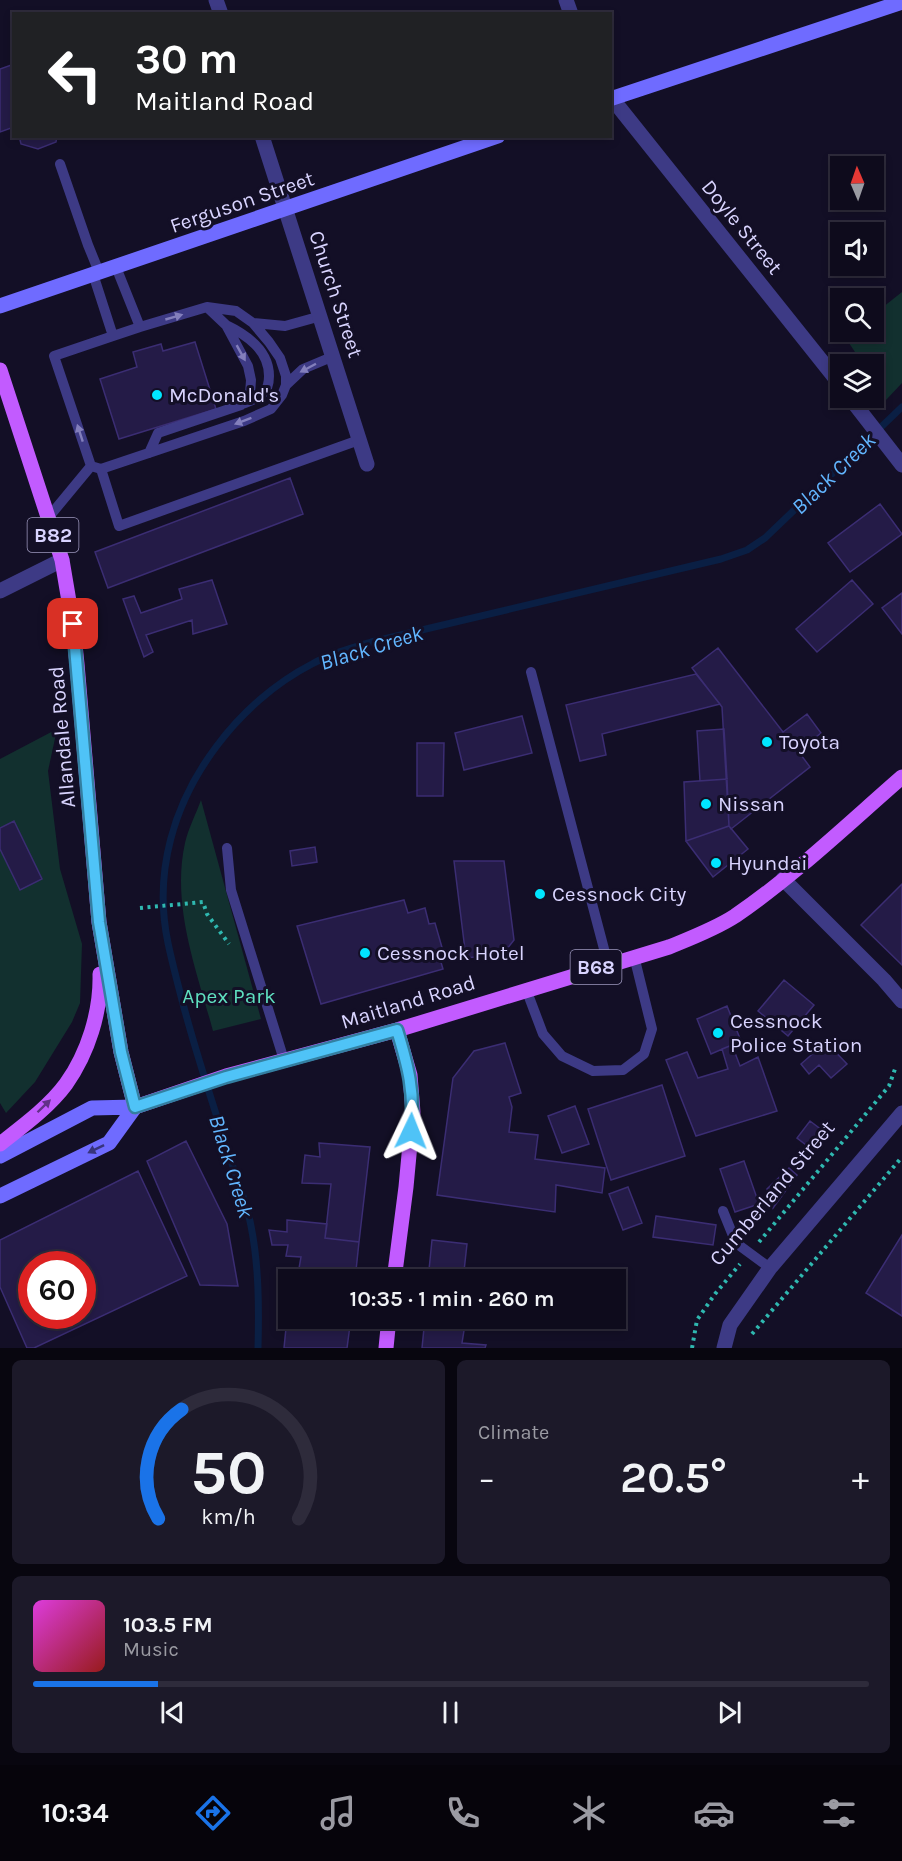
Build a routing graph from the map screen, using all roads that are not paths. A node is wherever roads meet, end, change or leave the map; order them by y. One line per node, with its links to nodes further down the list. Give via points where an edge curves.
1 (902, 2): 2 (street)
2 (612, 98)
3 (612, 99): 19 (street, Doyle Street)
4 (263, 138): 7 (street, Church Street)
5 (492, 138): 7 (street, Ferguson Street)
6 (60, 164): 9 (lane)
7 (286, 209): 8 (street, Ferguson Street); 12 (street, Church Street)
8 (116, 267): 9 (street, Ferguson Street); 15 (lane)
9 (96, 273): 10 (street, Ferguson Street); 16 (lane)
10 (0, 306)
11 (207, 307): 13 (lane, via 236,311); 14 (lane); 15 (lane, one-way to 11)
12 (321, 316): 13 (lane, via 285,326); 17 (street, Church Street)
13 (253, 323): 20 (lane, via 280,358)
14 (226, 325): 21 (lane, one-way to 21, via 242,352 251,380 250,394); 21 (lane, via 242,332 267,360 269,383 265,392)
15 (140, 327): 16 (lane)
16 (113, 336): 27 (lane, one-way to 16, via 54,356)
17 (334, 356): 20 (lane, one-way to 20, via 303,369); 23 (street, Church Street)
18 (0, 370): 28 (main road, Allandale Road / B82)
19 (830, 372)
20 (286, 385): 24 (lane, one-way to 24, via 271,409)
21 (241, 405): 24 (lane, via 158,434)
22 (858, 408): 26 (street)
23 (359, 440): 25 (street, Church Street); 27 (lane, via 119,526)
24 (149, 453): 27 (lane)
25 (367, 464)
26 (902, 465)
27 (96, 467): 28 (lane)
28 (48, 518): 29 (main road, Allandale Road / B82)
29 (62, 560): 30 (street); 35 (main road, Allandale Road / B82, via 73,624)
30 (0, 591)
31 (531, 672): 37 (lane)
32 (902, 777): 34 (main road, Maitland Road / B68)
33 (227, 848): 41 (lane, via 231,890)
34 (783, 879): 36 (main road, Maitland Road / B68, via 734,917 669,947); 39 (street)
35 (99, 922): 42 (main road, Allandale Road / B82, via 121,1052); 44 (main road, one-way to 35, via 65,1086 86,1049 101,992)
36 (634, 956): 37 (main road, Maitland Road / B68); 38 (lane, via 652,1029 644,1054 623,1070 593,1071 562,1056 543,1034)
37 (608, 964): 38 (main road, Maitland Road / B68)
38 (526, 989): 40 (main road, Maitland Road / B68)
39 (902, 1001)
40 (397, 1030): 41 (main road, Maitland Road); 49 (main road, via 410,1075 413,1112)
41 (284, 1060): 42 (main road, Maitland Road)
42 (135, 1107): 45 (street, via 93,1108); 46 (street, one-way to 46, via 109,1143)
43 (902, 1113): 48 (street)
44 (0, 1144)
45 (0, 1156)
46 (0, 1196)
47 (723, 1211): 48 (lane, via 736,1243)
48 (770, 1268): 52 (street, via 730,1325)
49 (395, 1269)
50 (388, 1329): 51 (main road)
51 (386, 1348)
52 (724, 1348)

